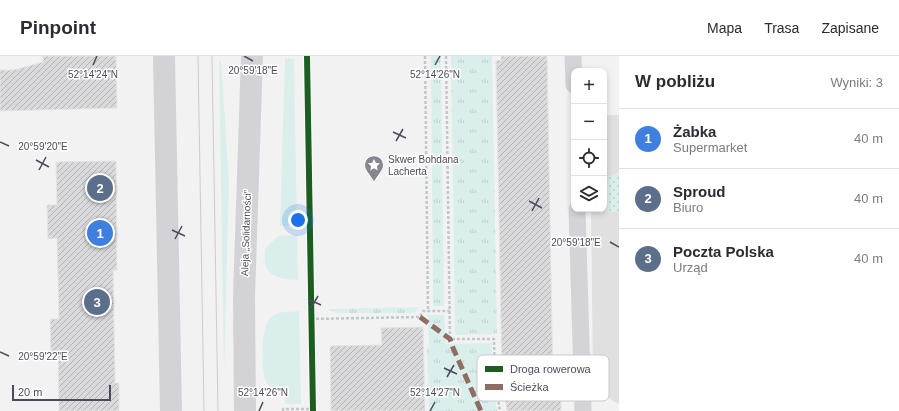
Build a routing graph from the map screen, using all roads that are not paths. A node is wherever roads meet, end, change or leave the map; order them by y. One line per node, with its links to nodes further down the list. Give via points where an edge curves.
1 (164, 56): 8 (main road)
2 (252, 56): 9 (main road, Aleja „Solidarności”, via 244,296)
3 (573, 56): 4 (lane)
4 (573, 68)
5 (577, 212): 6 (lane)
6 (581, 355)
7 (582, 401): 10 (lane)
8 (171, 411)
9 (245, 411)
10 (582, 411)

